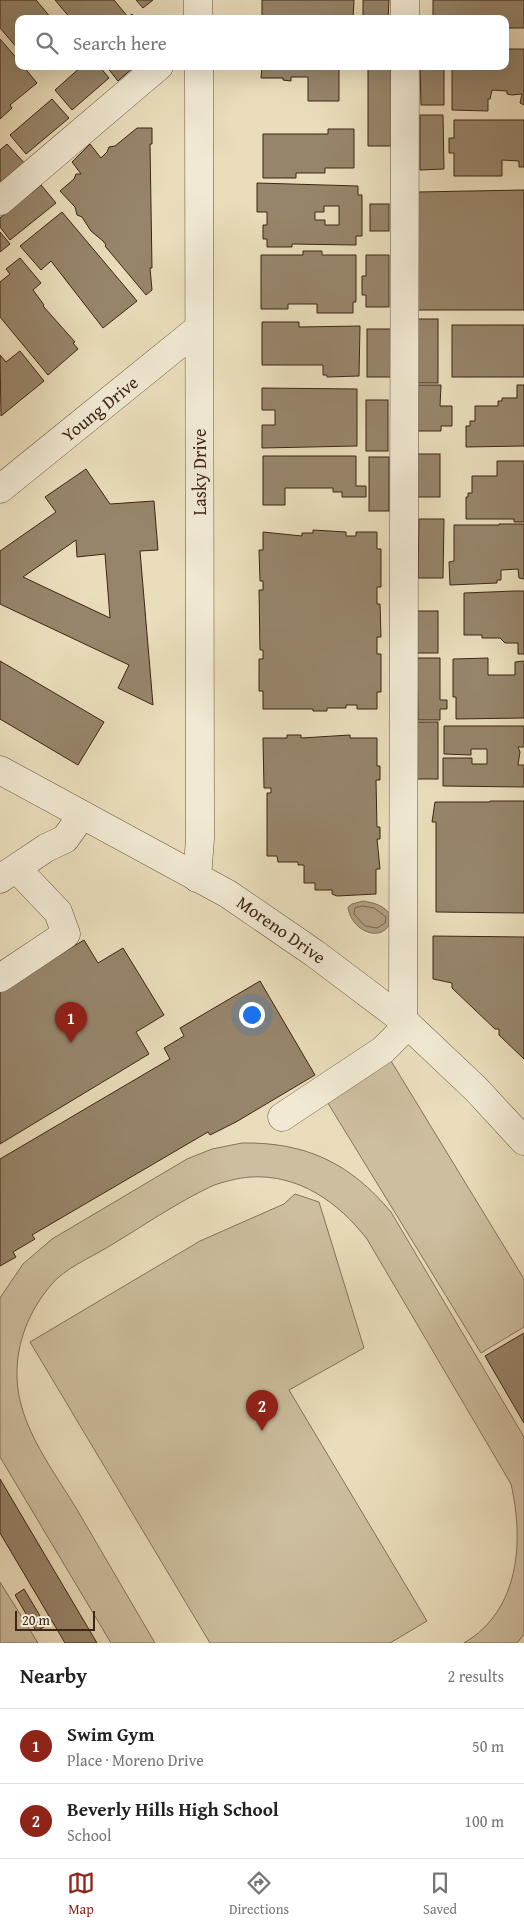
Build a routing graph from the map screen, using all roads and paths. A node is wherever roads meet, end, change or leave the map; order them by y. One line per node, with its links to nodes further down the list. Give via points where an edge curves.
1 (198, 0): 3 (street)
2 (405, 0): 4 (street)
3 (198, 15)
4 (405, 15)
5 (154, 70): 8 (street)
6 (199, 70): 9 (street, Lasky Drive)
7 (405, 70): 16 (street)
8 (0, 201)
9 (199, 328): 10 (street, Young Drive); 14 (street, Lasky Drive)
10 (0, 489)
11 (0, 770): 12 (street, Moreno Drive)
12 (82, 815): 13 (street, via 65,840 46,848); 14 (street, Moreno Drive)
13 (8, 874): 15 (street, via 58,912 66,934)
14 (198, 878): 16 (street, Moreno Drive, via 228,894 314,952)
15 (0, 978)
16 (405, 1022): 17 (street, via 383,1050); 18 (street, Moreno Drive, via 476,1089)
17 (282, 1116)
18 (524, 1141)

